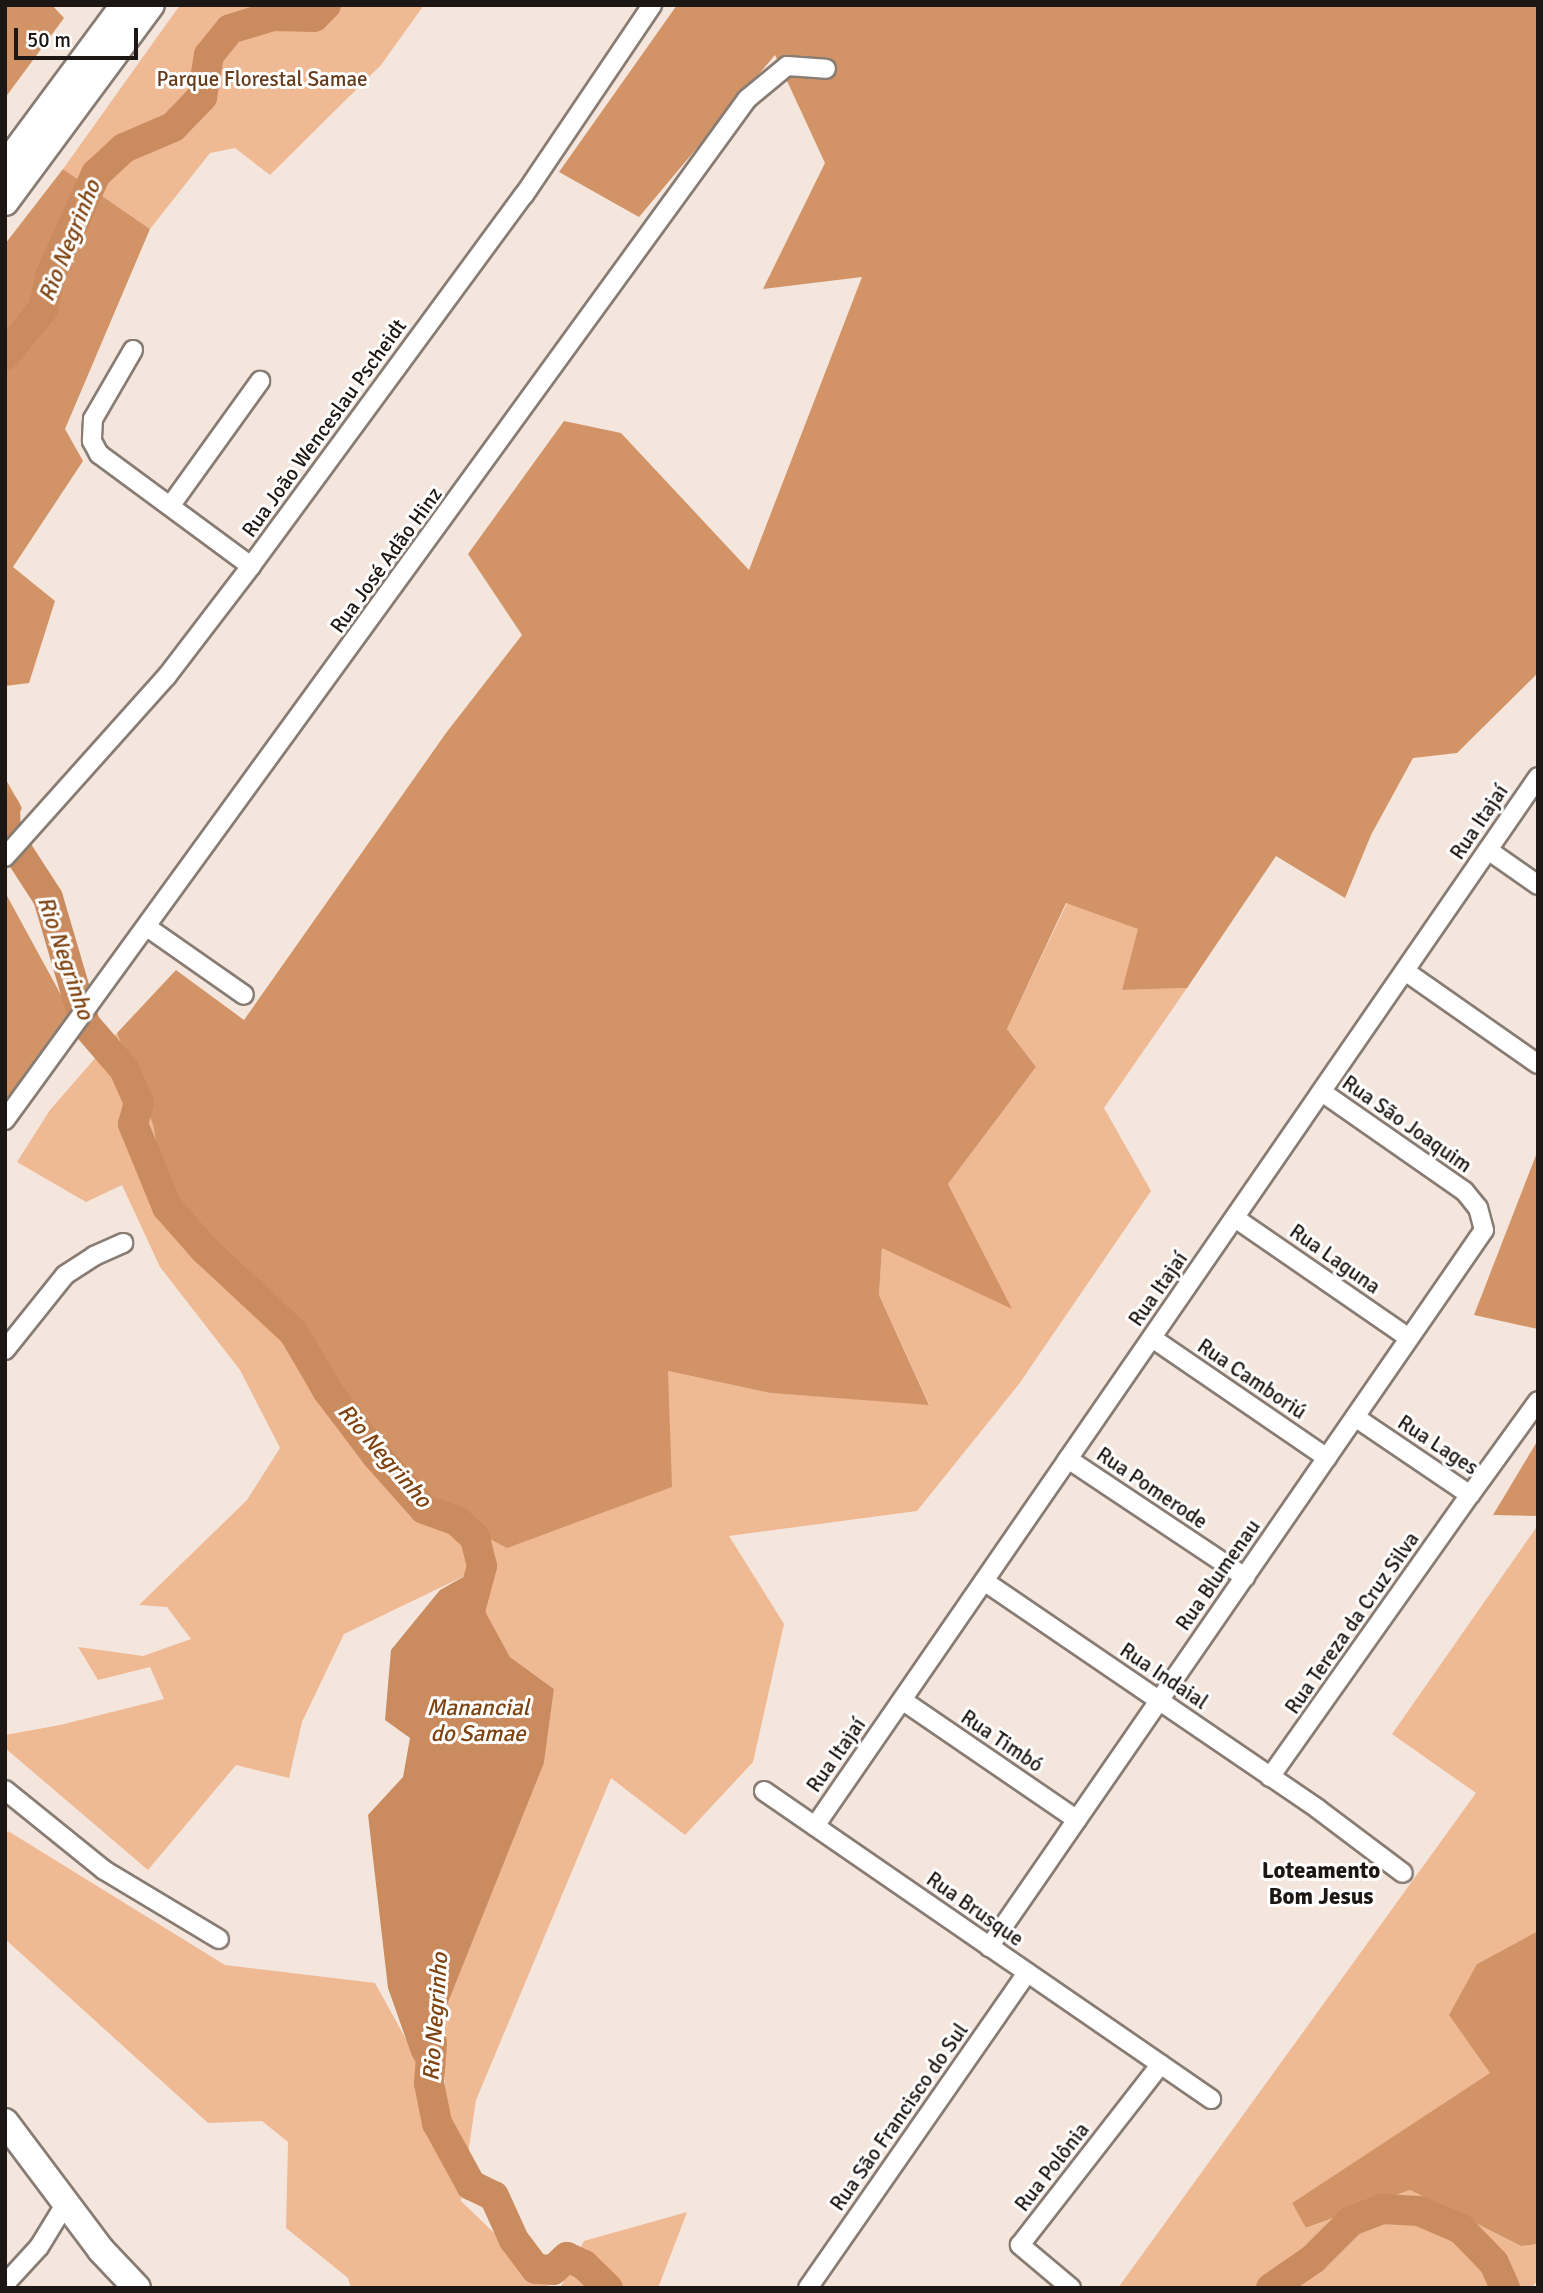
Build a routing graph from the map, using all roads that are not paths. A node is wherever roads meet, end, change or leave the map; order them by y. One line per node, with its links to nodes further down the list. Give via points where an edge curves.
1 (124, 5): 5 (main road)
2 (151, 5): 6 (main road)
3 (652, 5): 10 (street, Rua João Wenceslau Pscheidt, via 524,195)
4 (826, 69): 15 (street, Rua José Adão Hinz, via 787,66 747,99)
5 (5, 166)
6 (5, 202)
7 (133, 350): 9 (street, via 93,419 92,441 99,454)
8 (260, 381): 9 (street)
9 (171, 505): 10 (street)
10 (251, 566): 13 (street, Rua João Wenceslau Pscheidt, via 167,676)
11 (1538, 777): 12 (street, Rua Itajaí)
12 (1488, 850): 14 (street); 16 (street, Rua Itajaí)
13 (5, 857)
14 (1538, 886)
15 (147, 927): 17 (street); 20 (street, Rua José Adão Hinz)
16 (1405, 971): 18 (street); 19 (street, Rua Itajaí)
17 (244, 995)
18 (1538, 1064)
19 (1322, 1092): 21 (street, Rua Itajaí); 22 (street, Rua São Joaquim, via 1464,1191 1478,1208)
20 (5, 1120)
21 (1235, 1218): 24 (street, Rua Itajaí); 25 (street, Rua Laguna)
22 (1484, 1230): 25 (street, Rua Blumenau)
23 (123, 1244): 26 (street, via 65,1275)
24 (1152, 1338): 29 (street, Rua Camboriú); 30 (street, Rua Itajaí)
25 (1409, 1338): 28 (street, Rua Blumenau)
26 (5, 1350)
27 (1538, 1401): 31 (street, Rua Lages)
28 (1355, 1417): 29 (street, Rua Blumenau); 31 (street, Rua Lages)
29 (1327, 1458): 32 (street, Rua Blumenau)
30 (1068, 1459): 32 (street, Rua Pomerode); 33 (street, Rua Itajaí)
31 (1470, 1496): 36 (street, Rua Tereza da Cruz Silva)
32 (1245, 1577): 35 (street, Rua Blumenau)
33 (984, 1581): 34 (street, Rua Itajaí); 35 (street, Rua Indaial)
34 (902, 1700): 39 (street, Rua Timbó); 40 (street, Rua Itajaí)
35 (1159, 1701): 36 (street, Rua Indaial); 39 (street, Rua Blumenau)
36 (1270, 1777): 41 (street, Rua Indaial)
37 (5, 1790): 42 (street, via 104,1870)
38 (764, 1791): 40 (street, Rua Brusque)
39 (1077, 1820): 43 (street, Rua Blumenau)
40 (815, 1826): 43 (street, Rua Brusque)
41 (1403, 1872)
42 (219, 1939)
43 (989, 1947): 44 (street, Rua Brusque)
44 (1027, 1973): 45 (street, Rua Brusque); 51 (street, Rua São Francisco do Sul)
45 (1161, 2064): 46 (street, Rua Brusque); 52 (street, Rua Polônia, via 1020,2245)
46 (1211, 2099)
47 (5, 2122): 48 (main road)
48 (66, 2203): 49 (street, via 39,2247); 50 (main road)
49 (5, 2284)
50 (137, 2288)
51 (808, 2288)
52 (1071, 2288)

